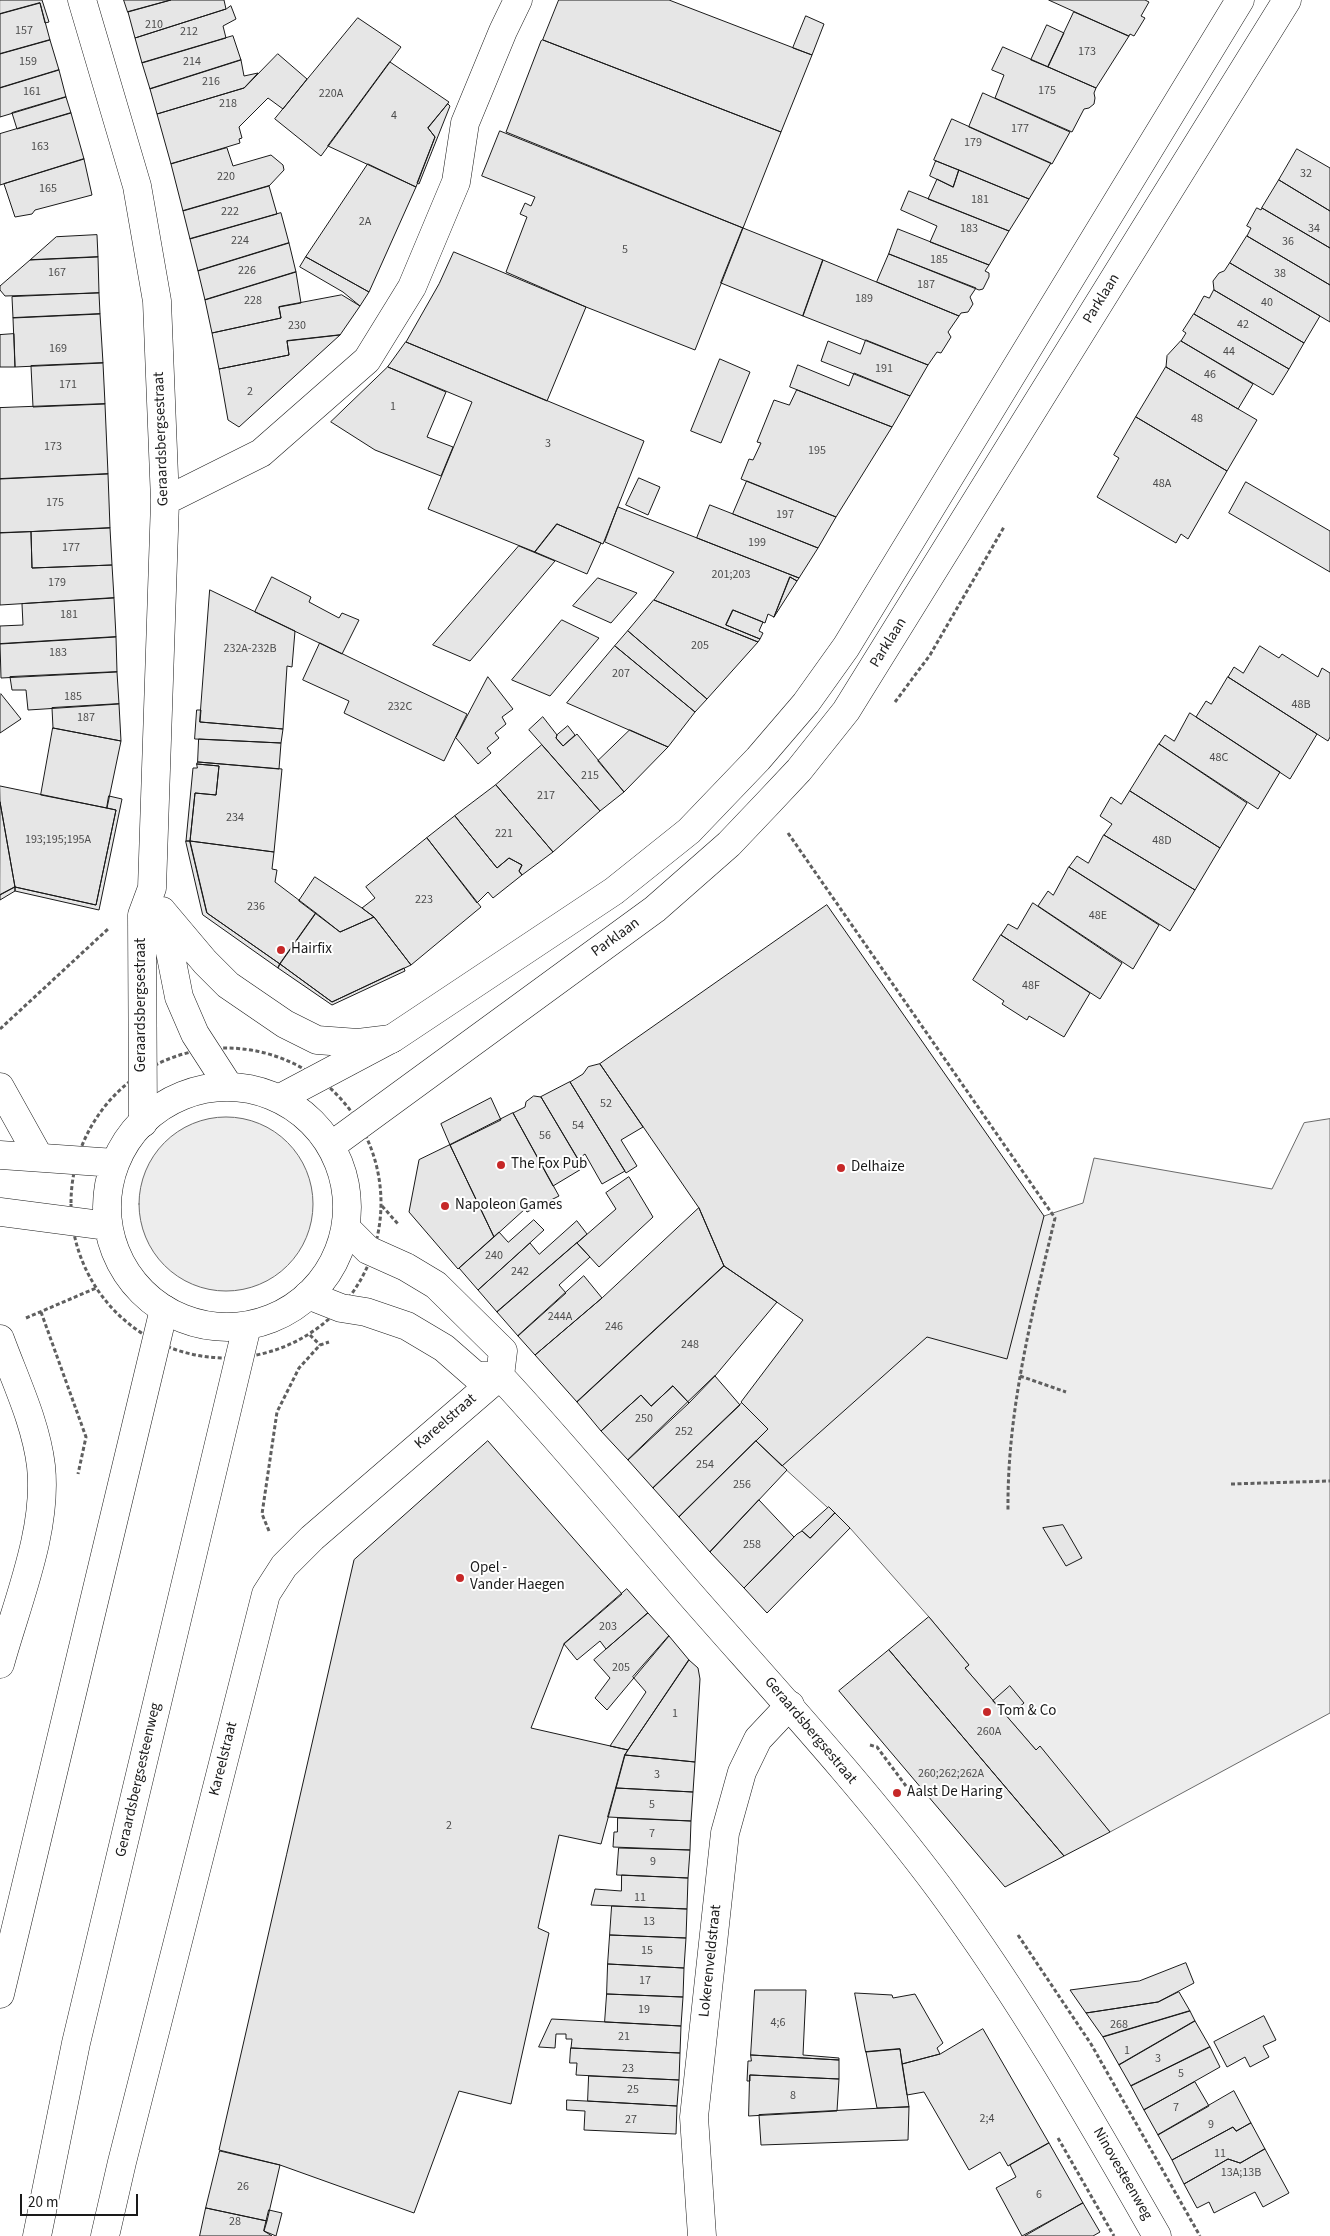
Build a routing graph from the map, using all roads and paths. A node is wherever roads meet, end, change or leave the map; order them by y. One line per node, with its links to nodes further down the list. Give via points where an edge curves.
1 (82, 0): 5 (main road, Geraardsbergsestraat, via 137,186 157,301)
2 (518, 0): 5 (main road, via 465,123 456,182 412,287 367,360 261,453)
3 (1240, 0): 10 (main road, via 846,647 806,703 690,831 614,891)
4 (1287, 0): 6 (main road, Parklaan, via 846,711)
5 (165, 501): 7 (main road, Geraardsbergsestraat)
6 (768, 803): 20 (main road, Parklaan, via 729,844 656,909); 42 (path, via 1055,1218)
7 (157, 899): 11 (main road, via 205,962 228,985 285,1024); 12 (main road, Geraardsbergsestraat, via 179,997); 14 (main road, Geraardsbergsestraat, via 142,915)
8 (113, 923): 9 (path)
9 (0, 1029)
10 (393, 1038): 11 (main road, via 358,1043); 15 (main road)
11 (320, 1040): 13 (path)
12 (206, 1049): 13 (path, via 234,1048); 14 (path, via 170,1058); 16 (main road, Geraardsbergsestraat)
13 (280, 1058): 15 (path)
14 (143, 1072): 19 (main road, Geraardsbergsestraat); 24 (path, via 115,1094 95,1120)
15 (318, 1078): 18 (main road); 20 (path, via 346,1103)
16 (228, 1085): 18 (main road); 19 (main road, via 196,1090 175,1099)
17 (0, 1087): 23 (main road)
18 (280, 1098): 21 (main road, via 312,1121)
19 (142, 1123): 25 (main road)
20 (360, 1124): 21 (main road, Parklaan); 30 (path, via 376,1159 382,1191 381,1223)
21 (332, 1145): 29 (main road, via 342,1170 347,1198)
22 (0, 1155): 23 (main road)
23 (39, 1157): 24 (main road)
24 (77, 1160): 25 (main road); 27 (path, via 72,1181)
25 (115, 1163): 28 (main road, via 107,1198)
26 (0, 1212): 27 (main road)
27 (72, 1221): 28 (main road); 31 (path, via 76,1247)
28 (108, 1226): 34 (main road, via 120,1266 143,1296)
29 (346, 1229): 30 (main road); 32 (main road, via 332,1265)
30 (374, 1253): 33 (path, via 360,1284); 41 (main road, via 421,1275 450,1298 503,1351)
31 (96, 1288): 35 (path); 39 (path, via 108,1305 132,1327)
32 (308, 1295): 33 (main road); 36 (main road, via 280,1315)
33 (341, 1308): 37 (path); 41 (main road, via 366,1312 407,1326 444,1348 476,1376)
34 (164, 1309): 36 (main road, via 202,1323); 39 (main road)
35 (24, 1319)
36 (247, 1326): 40 (main road, Geraardsbergsesteenweg)
37 (310, 1334): 40 (path, via 288,1346); 47 (path, via 320,1345 299,1368 277,1412 262,1514)
38 (0, 1339): 48 (main road, via 32,1427 41,1475 41,1509)
39 (156, 1342): 40 (path, via 191,1355); 50 (main road)
40 (240, 1358): 52 (main road, Geraardsbergsesteenweg, via 76,2043)
41 (500, 1376): 47 (main road, Kareelstraat, via 312,1538); 49 (main road, Geraardsbergsestraat)
42 (1020, 1376): 43 (path); 46 (path, via 1007,1476)
43 (1066, 1392)
44 (1330, 1481): 45 (path)
45 (1231, 1484)
46 (1008, 1510)
47 (284, 1566): 53 (main road, Kareelstraat, via 266,1594)
48 (0, 1664)
49 (790, 1705): 51 (main road, Geraardsbergsestraat, via 940,1889 982,1948); 54 (main road, Lokerenveldstraat, via 758,1739 742,1772 725,1833 694,2117)
50 (0, 1994)
51 (1086, 2112): 55 (main road, Ninovesteenweg)
52 (37, 2236)
53 (106, 2236)
54 (702, 2236)
55 (1157, 2236)

